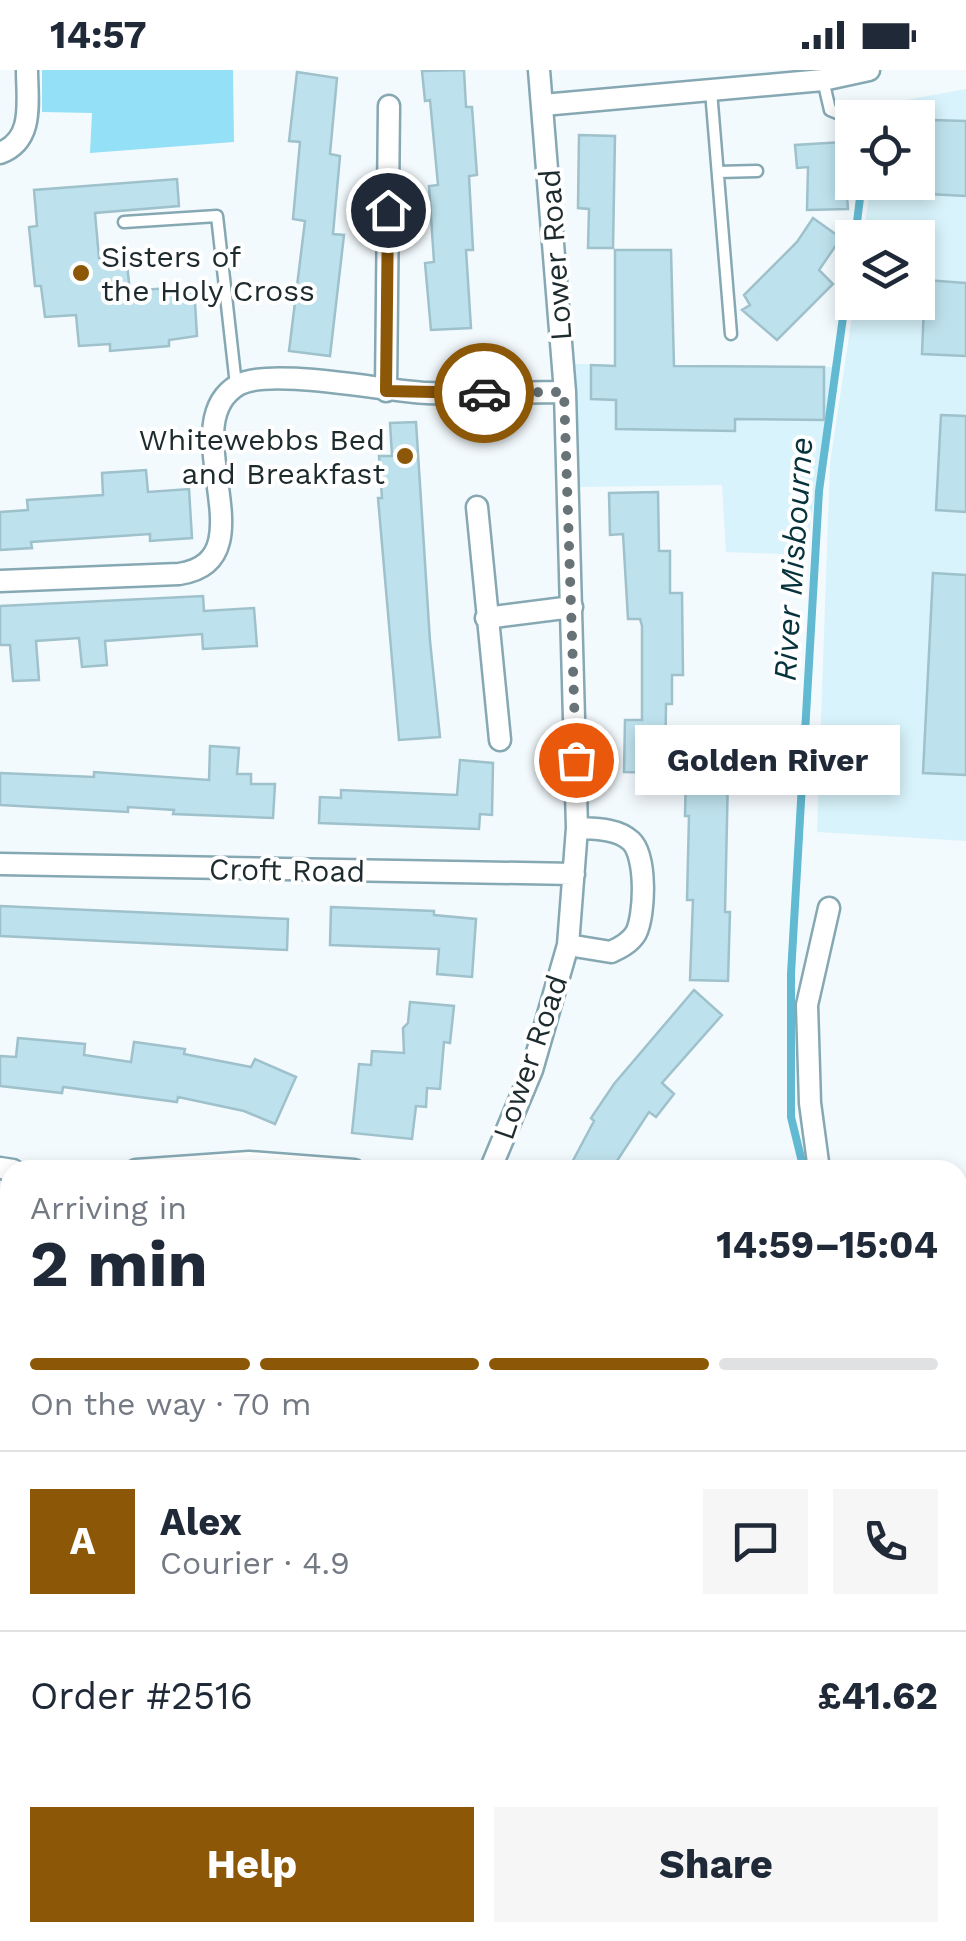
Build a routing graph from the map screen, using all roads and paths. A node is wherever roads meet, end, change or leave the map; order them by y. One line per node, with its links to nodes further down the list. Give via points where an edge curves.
1 (26, 70): 9 (street, via 26,124 20,142)
2 (539, 70): 6 (street, Lower Road)
3 (863, 70): 4 (street)
4 (823, 80): 5 (street); 8 (lane)
5 (712, 90): 6 (street); 11 (lane)
6 (543, 105): 16 (street, Lower Road)
7 (389, 106): 15 (street)
8 (835, 112)
9 (0, 153)
10 (757, 171): 11 (lane)
11 (718, 172): 13 (lane)
12 (124, 222): 14 (lane, via 217,216)
13 (732, 334)
14 (236, 386): 15 (street, via 283,377); 18 (street, via 220,403 212,428 221,527 212,562 180,574)
15 (386, 391): 16 (street)
16 (564, 392): 19 (street, Lower Road)
17 (476, 507): 20 (street)
18 (0, 581)
19 (572, 607): 20 (street); 22 (street, Lower Road)
20 (486, 618): 21 (street)
21 (500, 740)
22 (577, 828): 24 (street, Lower Road); 26 (street, via 622,835 643,866 638,930 631,940 610,952)
23 (0, 864): 24 (street, Croft Road)
24 (574, 874): 26 (street, Lower Road)
25 (829, 908): 28 (street, via 808,1004)
26 (568, 945): 27 (street, Lower Road, via 532,1070)
27 (494, 1160)
28 (818, 1160)

